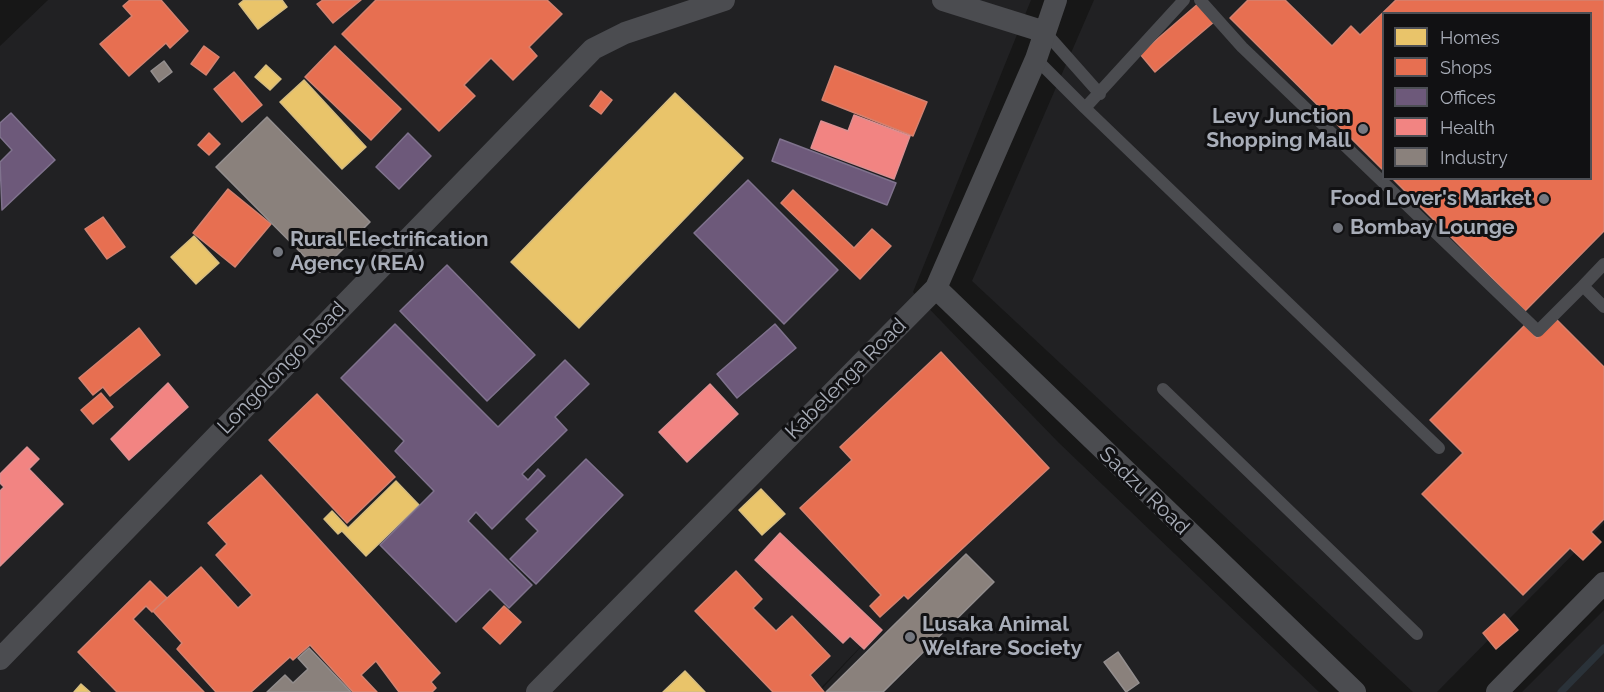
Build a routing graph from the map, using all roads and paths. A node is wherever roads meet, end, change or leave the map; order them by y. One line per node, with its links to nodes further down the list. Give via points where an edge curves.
1 (724, 0): 18 (street, Longolongo Road, via 613,37 587,54)
2 (943, 0): 6 (street)
3 (1056, 0): 6 (street, Kabelenga Road)
4 (1184, 0): 8 (lane)
5 (1200, 0): 11 (lane, via 1242,47 1538,331)
6 (1045, 32): 7 (street, Kabelenga Road); 8 (lane)
7 (1036, 59): 9 (lane); 12 (street, Kabelenga Road)
8 (1100, 94): 9 (lane)
9 (1085, 108): 15 (lane)
10 (1604, 264): 11 (lane)
11 (1583, 286): 13 (lane)
12 (936, 288): 19 (street, Kabelenga Road); 20 (street, Sadzu Road)
13 (1604, 307)
14 (1163, 389): 17 (lane)
15 (1439, 448)
16 (1604, 583): 21 (street)
17 (1417, 634)
18 (0, 658)
19 (537, 692)
20 (1355, 692)
21 (1497, 692)

